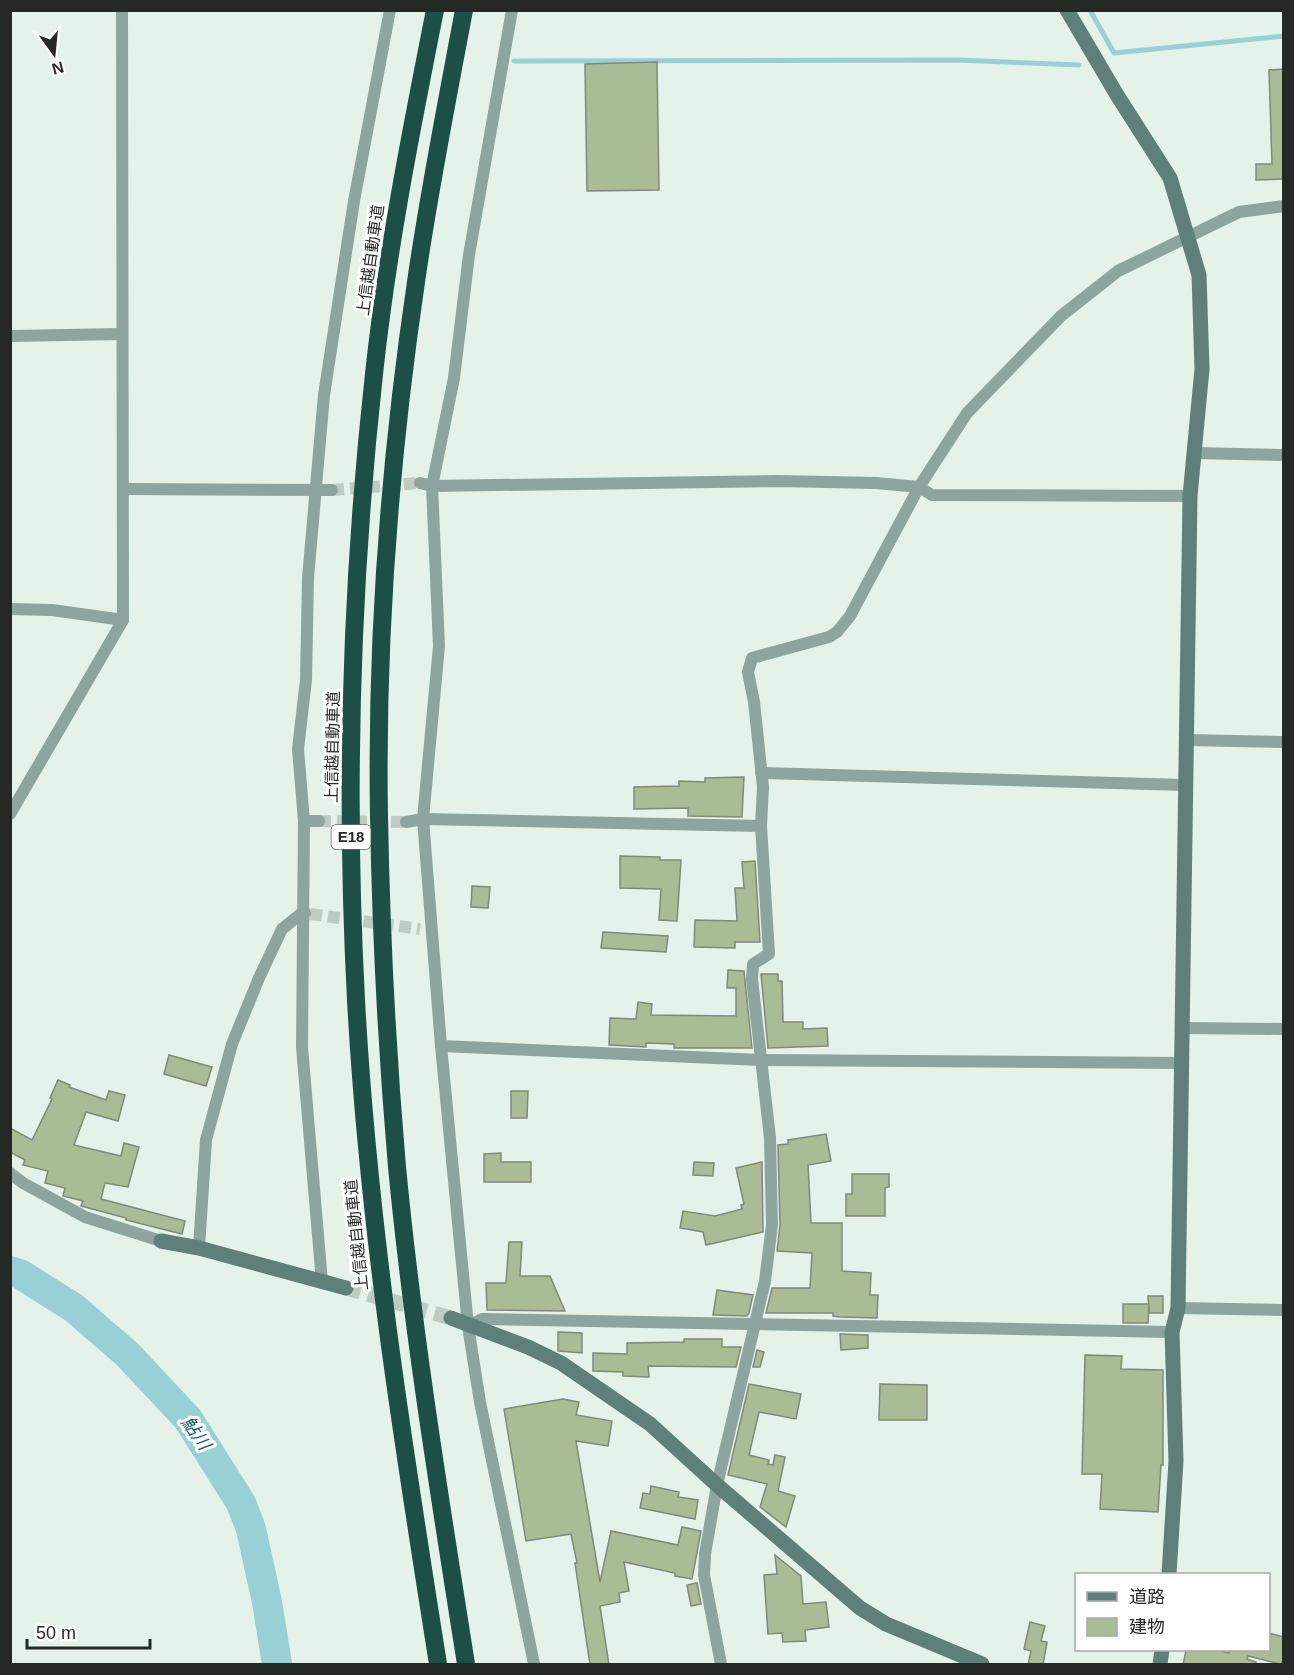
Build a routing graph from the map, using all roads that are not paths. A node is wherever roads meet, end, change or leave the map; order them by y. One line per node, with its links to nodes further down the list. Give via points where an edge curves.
1 (122, 10): 9 (street)
2 (390, 10): 16 (street, via 354,201 324,395)
3 (435, 10): 50 (highway, 上信越自動車道 / E18, via 400,192 374,372 357,572 351,813 356,999 369,1172 403,1442)
4 (464, 10): 51 (highway, E18, via 431,187 402,384 387,548 379,813 385,999 398,1168 420,1356)
5 (512, 10): 13 (street, via 469,255 454,378)
6 (1067, 10): 8 (street, via 1170,178)
7 (1284, 206): 8 (street, via 1239,212)
8 (1188, 236): 11 (street, via 1199,275 1202,369); 14 (street, via 1118,271 1061,316 968,413)
9 (122, 334): 10 (street); 15 (street)
10 (10, 336)
11 (1194, 453): 12 (street); 18 (street)
12 (1284, 455)
13 (426, 484): 14 (street, via 778,481); 26 (street, via 439,646)
14 (919, 487): 18 (street, via 932,495); 23 (street, via 850,616 837,632 829,638 752,658 748,672)
15 (123, 489): 16 (street); 20 (street)
16 (315, 490): 17 (street); 27 (street, via 306,680 298,749)
17 (332, 490)
18 (1190, 496): 21 (street)
19 (10, 609): 20 (street, via 52,610)
20 (123, 620): 25 (street)
21 (1186, 740): 22 (street); 24 (street)
22 (1284, 742)
23 (761, 773): 24 (street); 30 (street)
24 (1185, 785): 32 (street)
25 (10, 814)
26 (423, 819): 29 (street); 30 (street); 34 (street, via 426,930)
27 (303, 821): 28 (street); 31 (street)
28 (319, 821)
29 (406, 822)
30 (761, 826): 35 (street, via 769,954 753,964 752,979)
31 (306, 914): 39 (street, via 282,929 232,1044 206,1140); 40 (street, via 302,1047)
32 (1182, 1028): 33 (street); 36 (street)
33 (1284, 1029)
34 (441, 1046): 35 (street); 46 (street)
35 (761, 1060): 36 (street); 45 (street, via 770,1138 772,1225)
36 (1182, 1063): 42 (street)
37 (10, 1173): 38 (street, via 85,1217)
38 (161, 1240): 39 (street)
39 (199, 1248): 40 (street)
40 (322, 1282): 41 (street)
41 (346, 1288)
42 (1178, 1308): 43 (street); 47 (street)
43 (1284, 1310)
44 (451, 1318): 46 (street)
45 (756, 1323): 46 (street, via 482,1319); 47 (street); 48 (street)
46 (468, 1326): 48 (street, via 561,1363 650,1424); 52 (street)
47 (1172, 1332): 49 (street, via 1176,1461)
48 (717, 1485): 53 (street, via 704,1575); 54 (street, via 860,1608 886,1624)
49 (1169, 1573)
50 (438, 1665)
51 (466, 1665)
52 (534, 1665)
53 (721, 1665)
54 (982, 1665)

